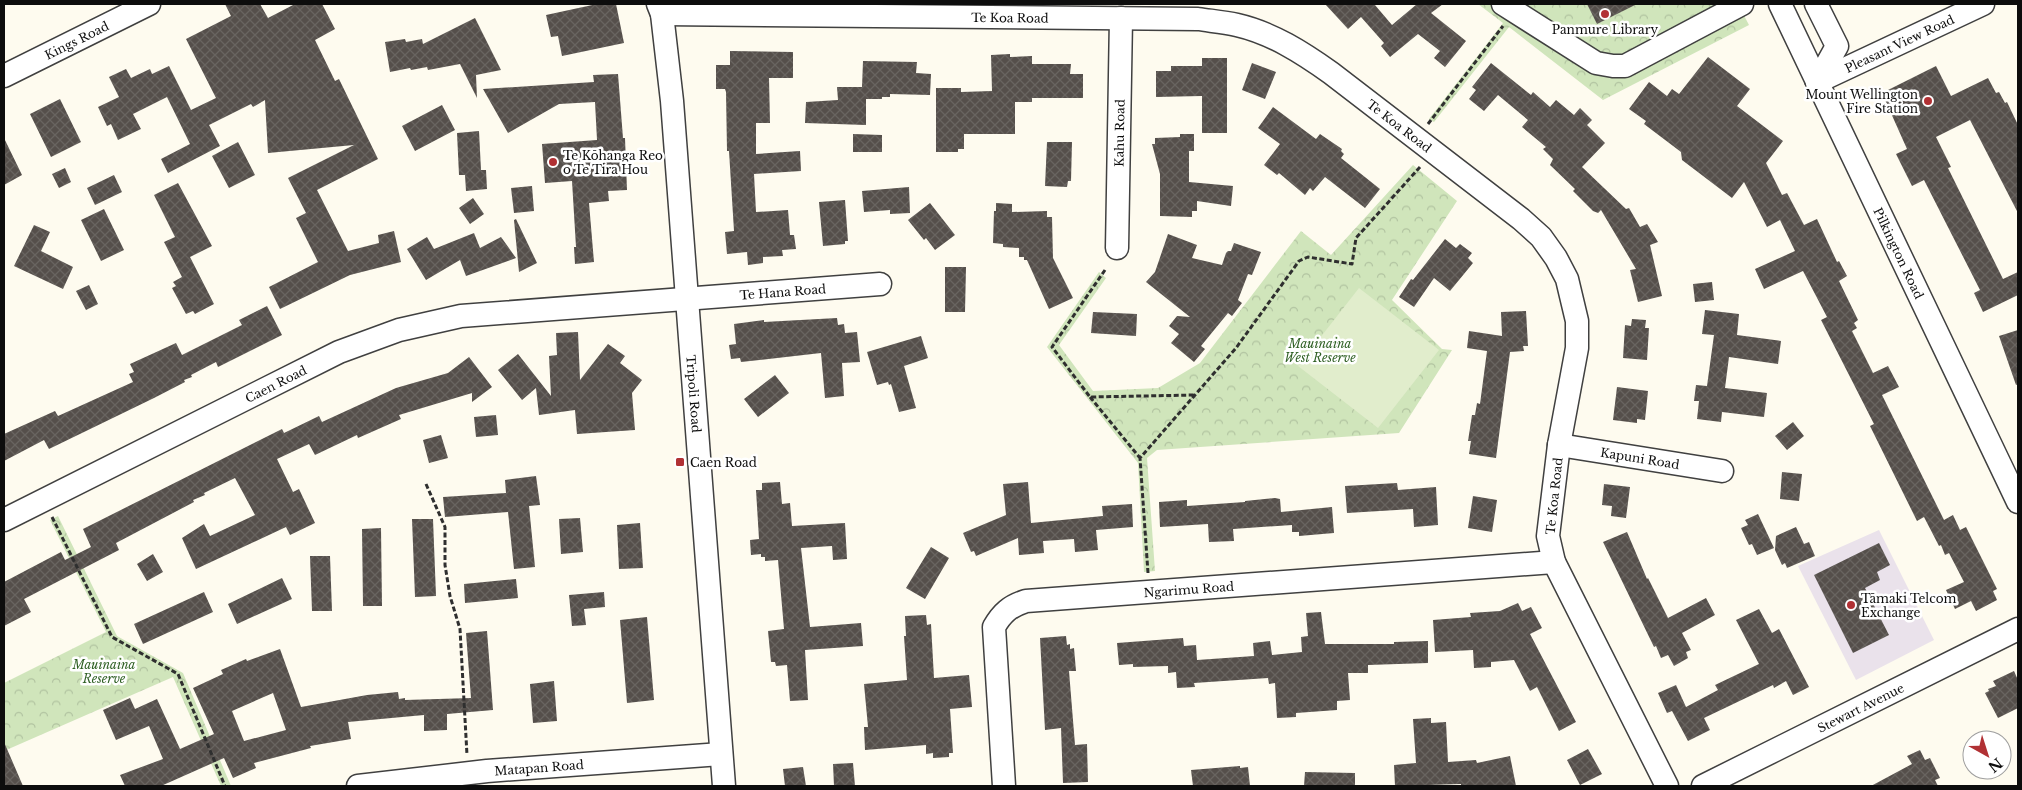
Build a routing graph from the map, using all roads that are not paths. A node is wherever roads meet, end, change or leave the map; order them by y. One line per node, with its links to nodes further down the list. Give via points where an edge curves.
1 (149, 4): 9 (street, Kings Road)
2 (1742, 4): 6 (street, via 1625,66 1596,63)
3 (1780, 4): 10 (street, Pilkington Road)
4 (1816, 4): 10 (street, via 1837,46)
5 (1983, 4): 10 (street, Pleasant View Road)
6 (1508, 7)
7 (660, 9): 8 (street, Te Koa Road); 13 (street, Tripoli Road, via 672,101)
8 (1121, 18): 11 (street, Kahu Road); 14 (street, Te Koa Road, via 1198,19 1238,25 1270,36 1303,53 1521,219 1540,237 1567,278 1577,321 1577,348)
9 (4, 76)
10 (1816, 82): 16 (street, Pilkington Road)
11 (1117, 248)
12 (880, 284): 13 (street, Te Hana Road)
13 (687, 298): 17 (street, Caen Road, via 461,316 399,330 339,352); 20 (street, Tripoli Road)
14 (1560, 445): 15 (street, Kapuni Road); 18 (street, Te Koa Road, via 1548,536)
15 (1722, 470)
16 (2018, 502)
17 (4, 520)
18 (1554, 562): 23 (street, Ngarimu Road, via 1026,601 1012,606 1001,614 994,627); 24 (street, Te Koa Road)
19 (2018, 629): 25 (street, Stewart Avenue)
20 (721, 754): 21 (street, Matapan Road, via 487,771); 22 (street, Tripoli Road)
21 (358, 786)
22 (724, 786)
23 (1004, 786)
24 (1668, 786)
25 (1703, 786)

